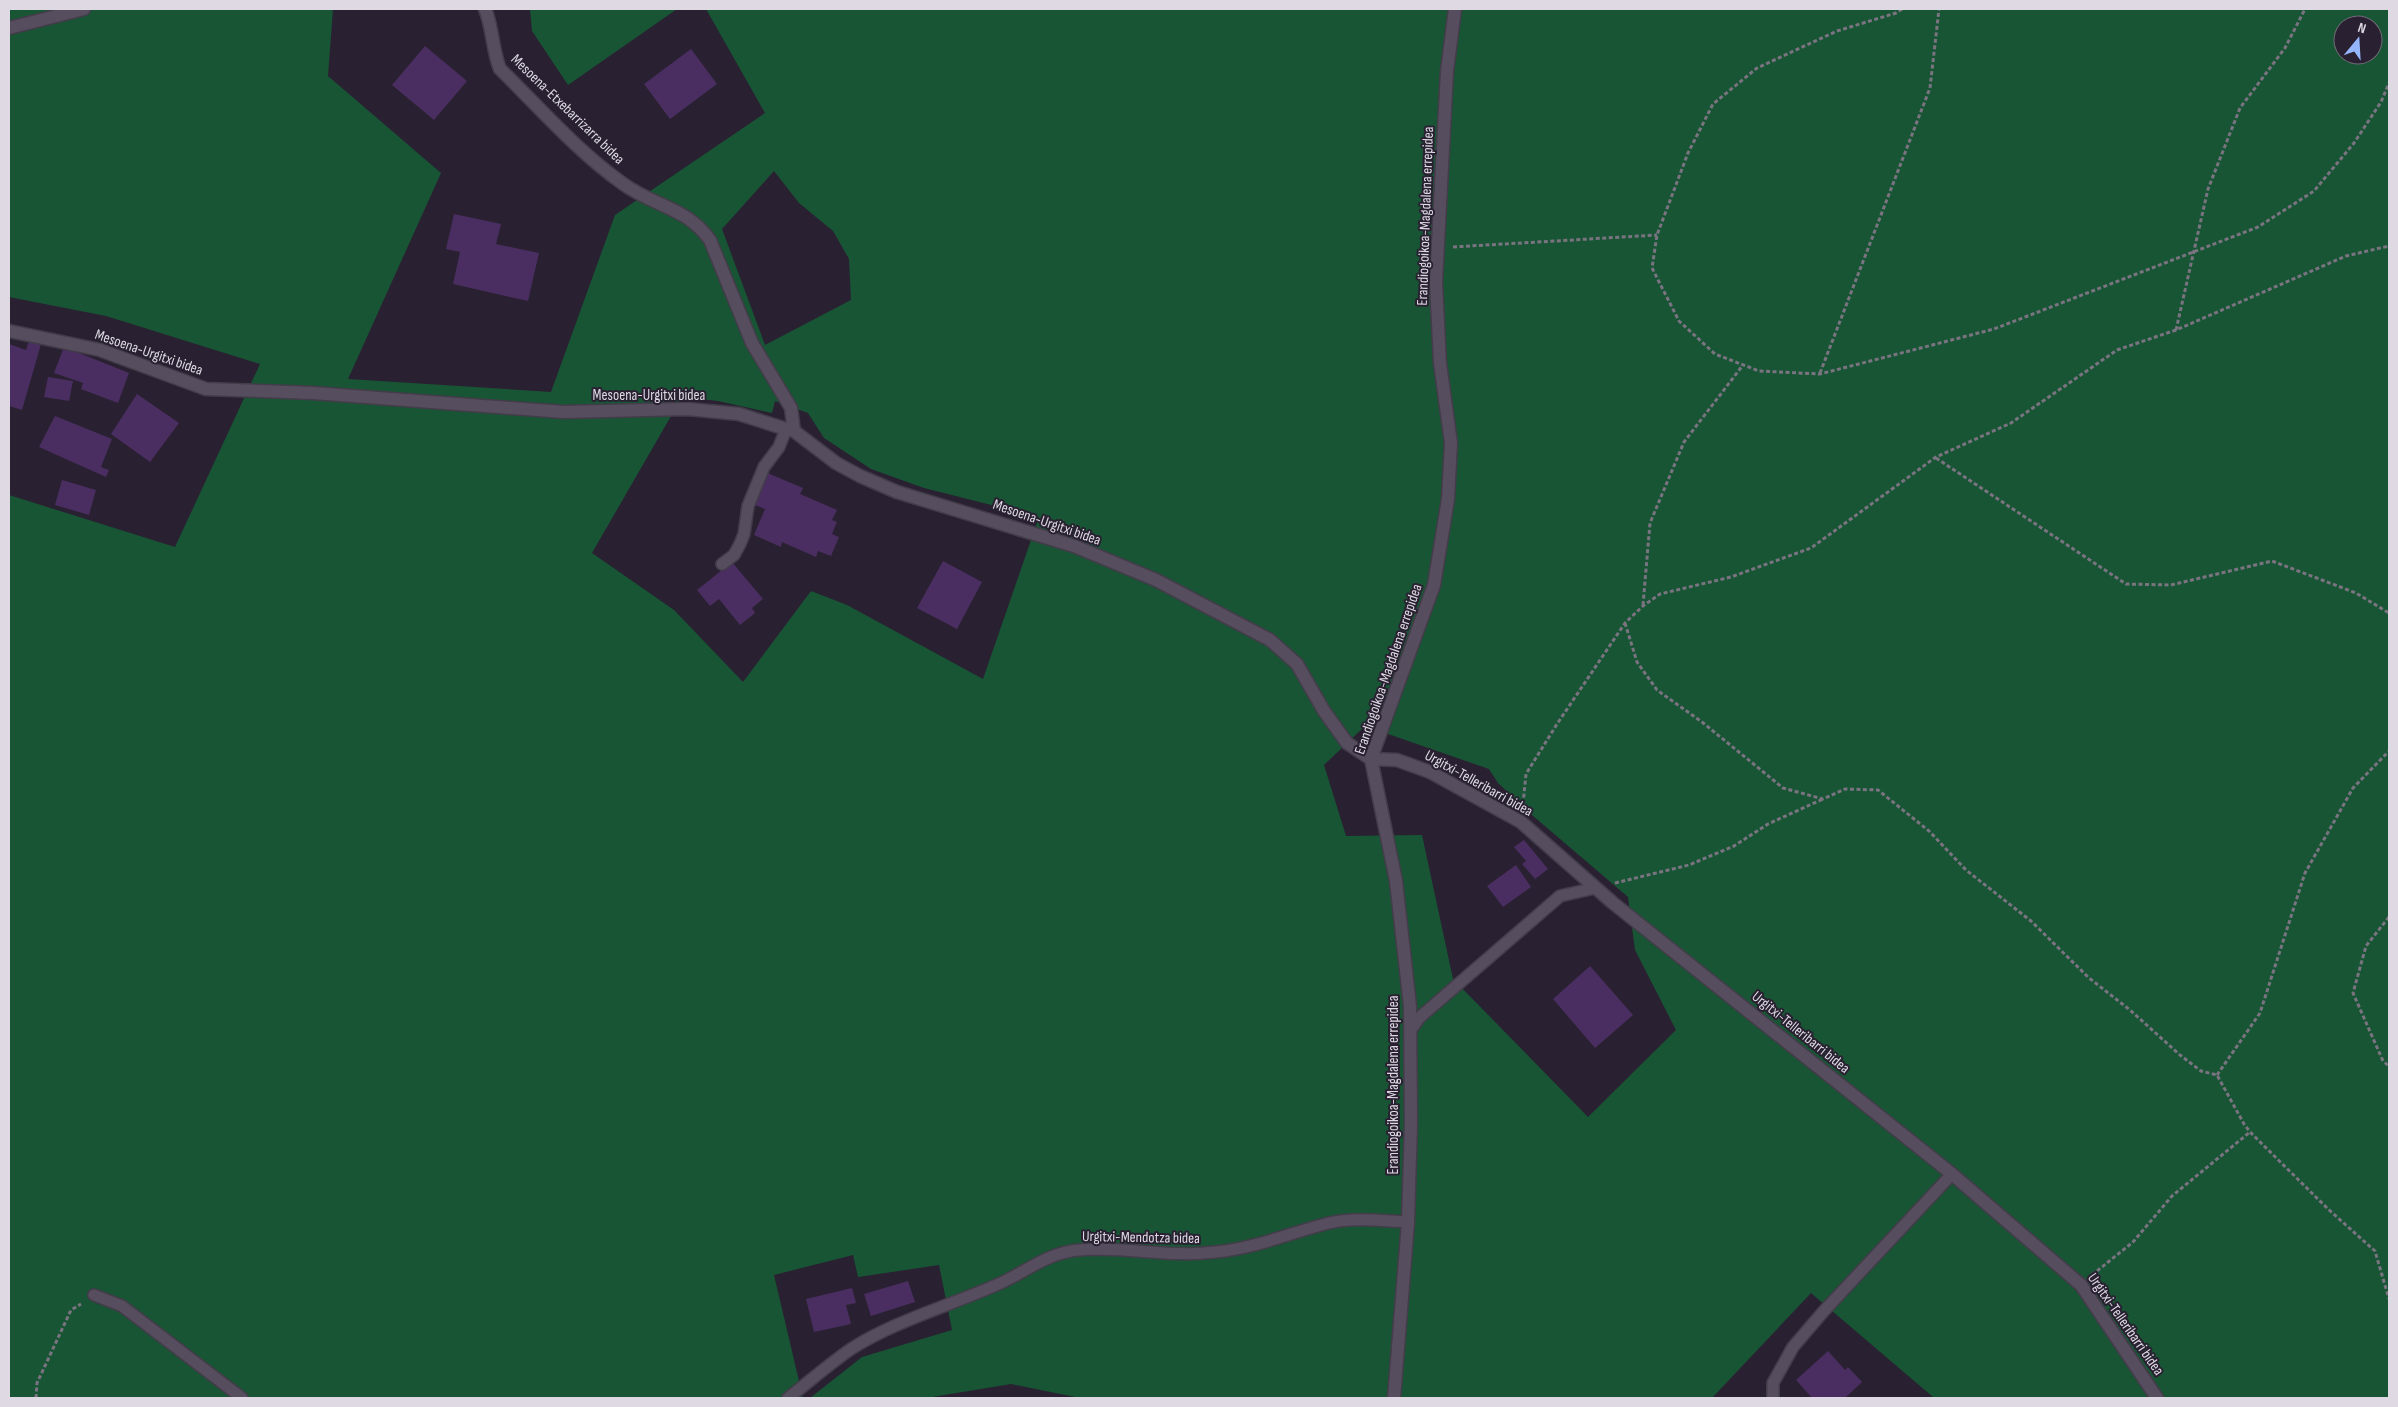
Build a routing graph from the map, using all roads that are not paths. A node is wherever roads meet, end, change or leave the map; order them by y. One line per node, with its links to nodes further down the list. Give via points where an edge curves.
1 (84, 9): 4 (street)
2 (485, 9): 6 (street, Mesoena-Etxebarrizarra bidea, via 500,69 591,159 645,198 685,215 710,240 752,343 791,408)
3 (1455, 9): 8 (street, Erandiogoikoa-Magdalena errepidea, via 1447,71 1436,282 1440,354 1451,443 1448,499 1434,585)
4 (9, 28)
5 (9, 331): 6 (street, Mesoena-Urgitxi bidea, via 100,350 206,390 313,393 564,412 688,408 739,414)
6 (790, 430): 7 (lane, via 764,466 748,506 740,544 734,555); 8 (street, Mesoena-Urgitxi bidea, via 860,476 897,492 1074,546 1156,580 1270,640 1297,664 1347,743)
7 (722, 564)
8 (1371, 759): 9 (street, Urgitxi-Telleribarri bidea, via 1397,760 1430,772 1521,822); 10 (street, Erandiogoikoa-Magdalena errepidea, via 1396,881)
9 (1595, 888): 10 (lane, via 1560,896 1419,1018); 11 (street, Urgitxi-Telleribarri bidea)
10 (1411, 1030): 12 (street, Erandiogoikoa-Magdalena errepidea)
11 (1952, 1174): 17 (lane, via 1793,1347 1773,1382); 18 (street, Urgitxi-Telleribarri bidea, via 2081,1285)
12 (1408, 1222): 15 (lane, Urgitxi-Mendotza bidea, via 1354,1220 1330,1223 1260,1245 1214,1253 1160,1254 1104,1249 1077,1250 1045,1258 1005,1281 851,1349); 16 (street, Erandiogoikoa-Magdalena errepidea)
13 (94, 1295): 14 (lane, via 122,1306)
14 (242, 1398)
15 (788, 1398)
16 (1394, 1398)
17 (1773, 1398)
18 (2158, 1398)

